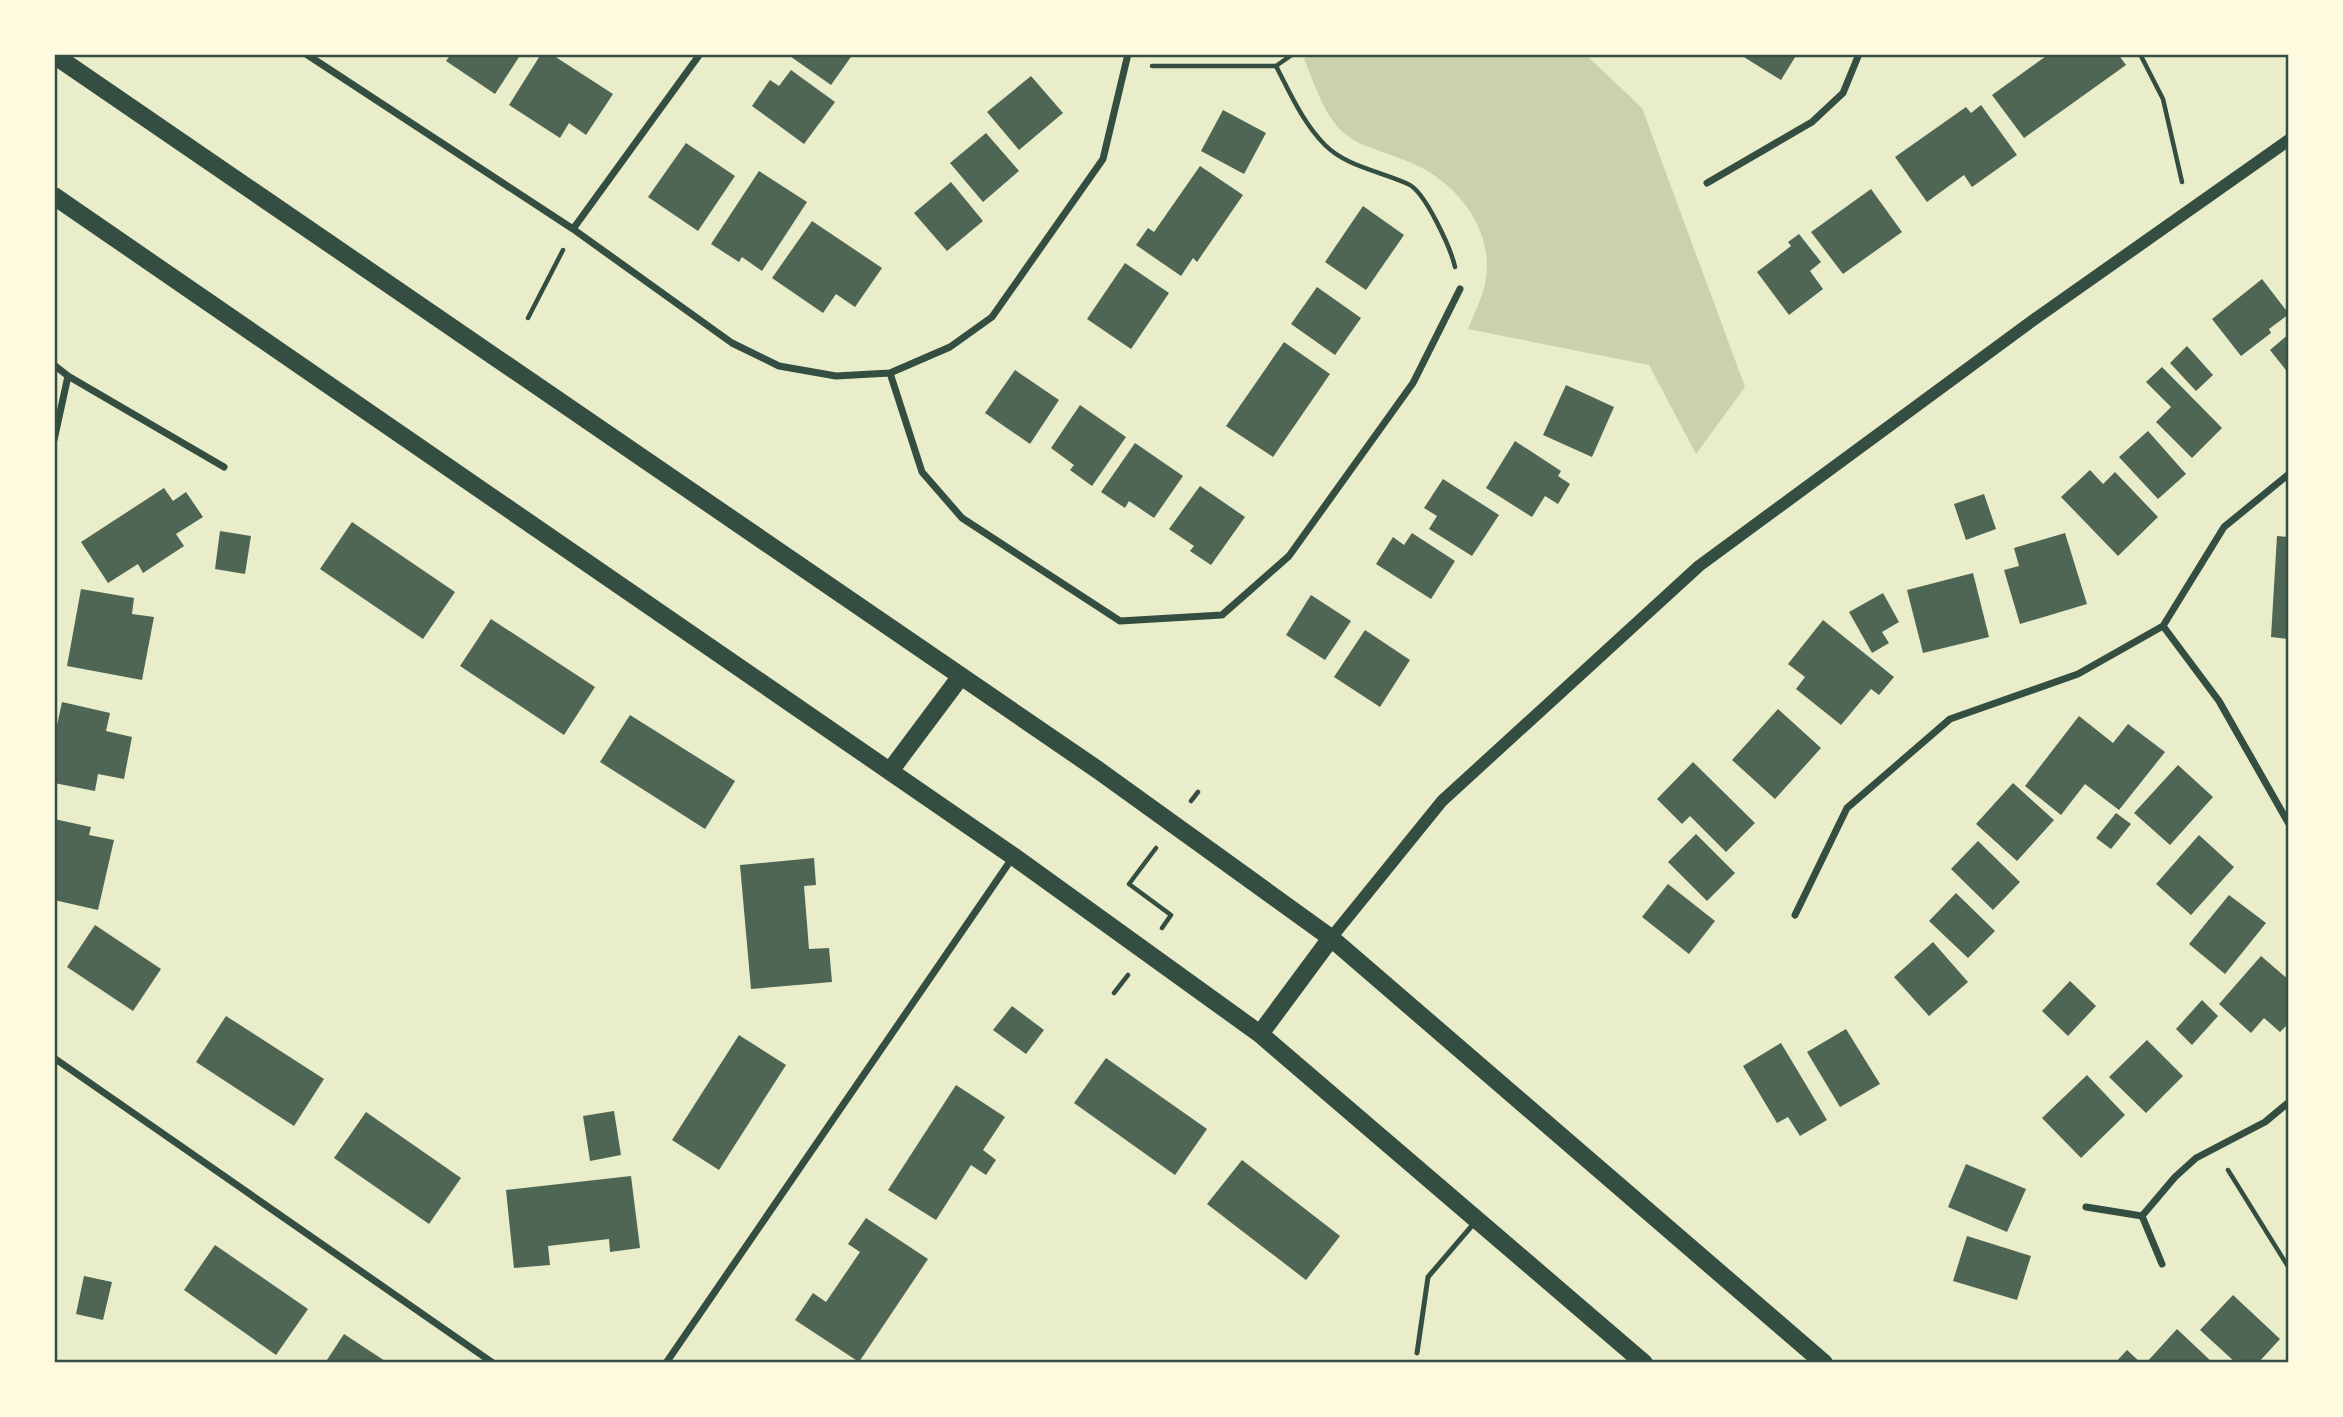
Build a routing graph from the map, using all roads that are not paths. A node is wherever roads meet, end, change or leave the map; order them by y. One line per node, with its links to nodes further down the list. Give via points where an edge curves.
1 (306, 54): 9 (street)
2 (700, 54): 9 (street)
3 (1128, 54): 12 (street, via 1103,159 992,317 950,347)
4 (1859, 54): 7 (street, via 1843,93 1812,122)
5 (54, 55): 18 (main road)
6 (2289, 140): 23 (street, via 2032,321 1699,566 1442,801)
7 (1707, 183)
8 (54, 196): 19 (main road)
9 (573, 229): 12 (street, via 732,342 779,366 836,376)
10 (1460, 289): 12 (street, via 1413,383 1289,556 1222,614 1121,621 962,518 922,472)
11 (54, 365): 13 (street)
12 (890, 373)
13 (68, 376): 14 (street); 15 (street)
14 (54, 440)
15 (224, 467)
16 (2289, 474): 17 (street, via 2224,527)
17 (2163, 626): 20 (street, via 2219,701); 22 (street, via 2078,674 1950,719 1847,808)
18 (961, 676): 19 (main road); 23 (main road)
19 (890, 771): 21 (main road)
20 (2289, 824)
21 (1013, 856): 24 (main road); 33 (street)
22 (1795, 915)
23 (1331, 938): 24 (main road); 35 (main road)
24 (1260, 1034): 29 (main road)
25 (54, 1058): 32 (street)
26 (2289, 1101): 28 (street, via 2265,1122 2196,1158)
27 (2086, 1207): 28 (street)
28 (2142, 1216): 30 (street)
29 (1477, 1220): 31 (lane, via 1427,1277); 34 (main road)
30 (2162, 1264)
31 (1417, 1353)
32 (493, 1363)
33 (666, 1363)
34 (1644, 1363)
35 (1824, 1363)

